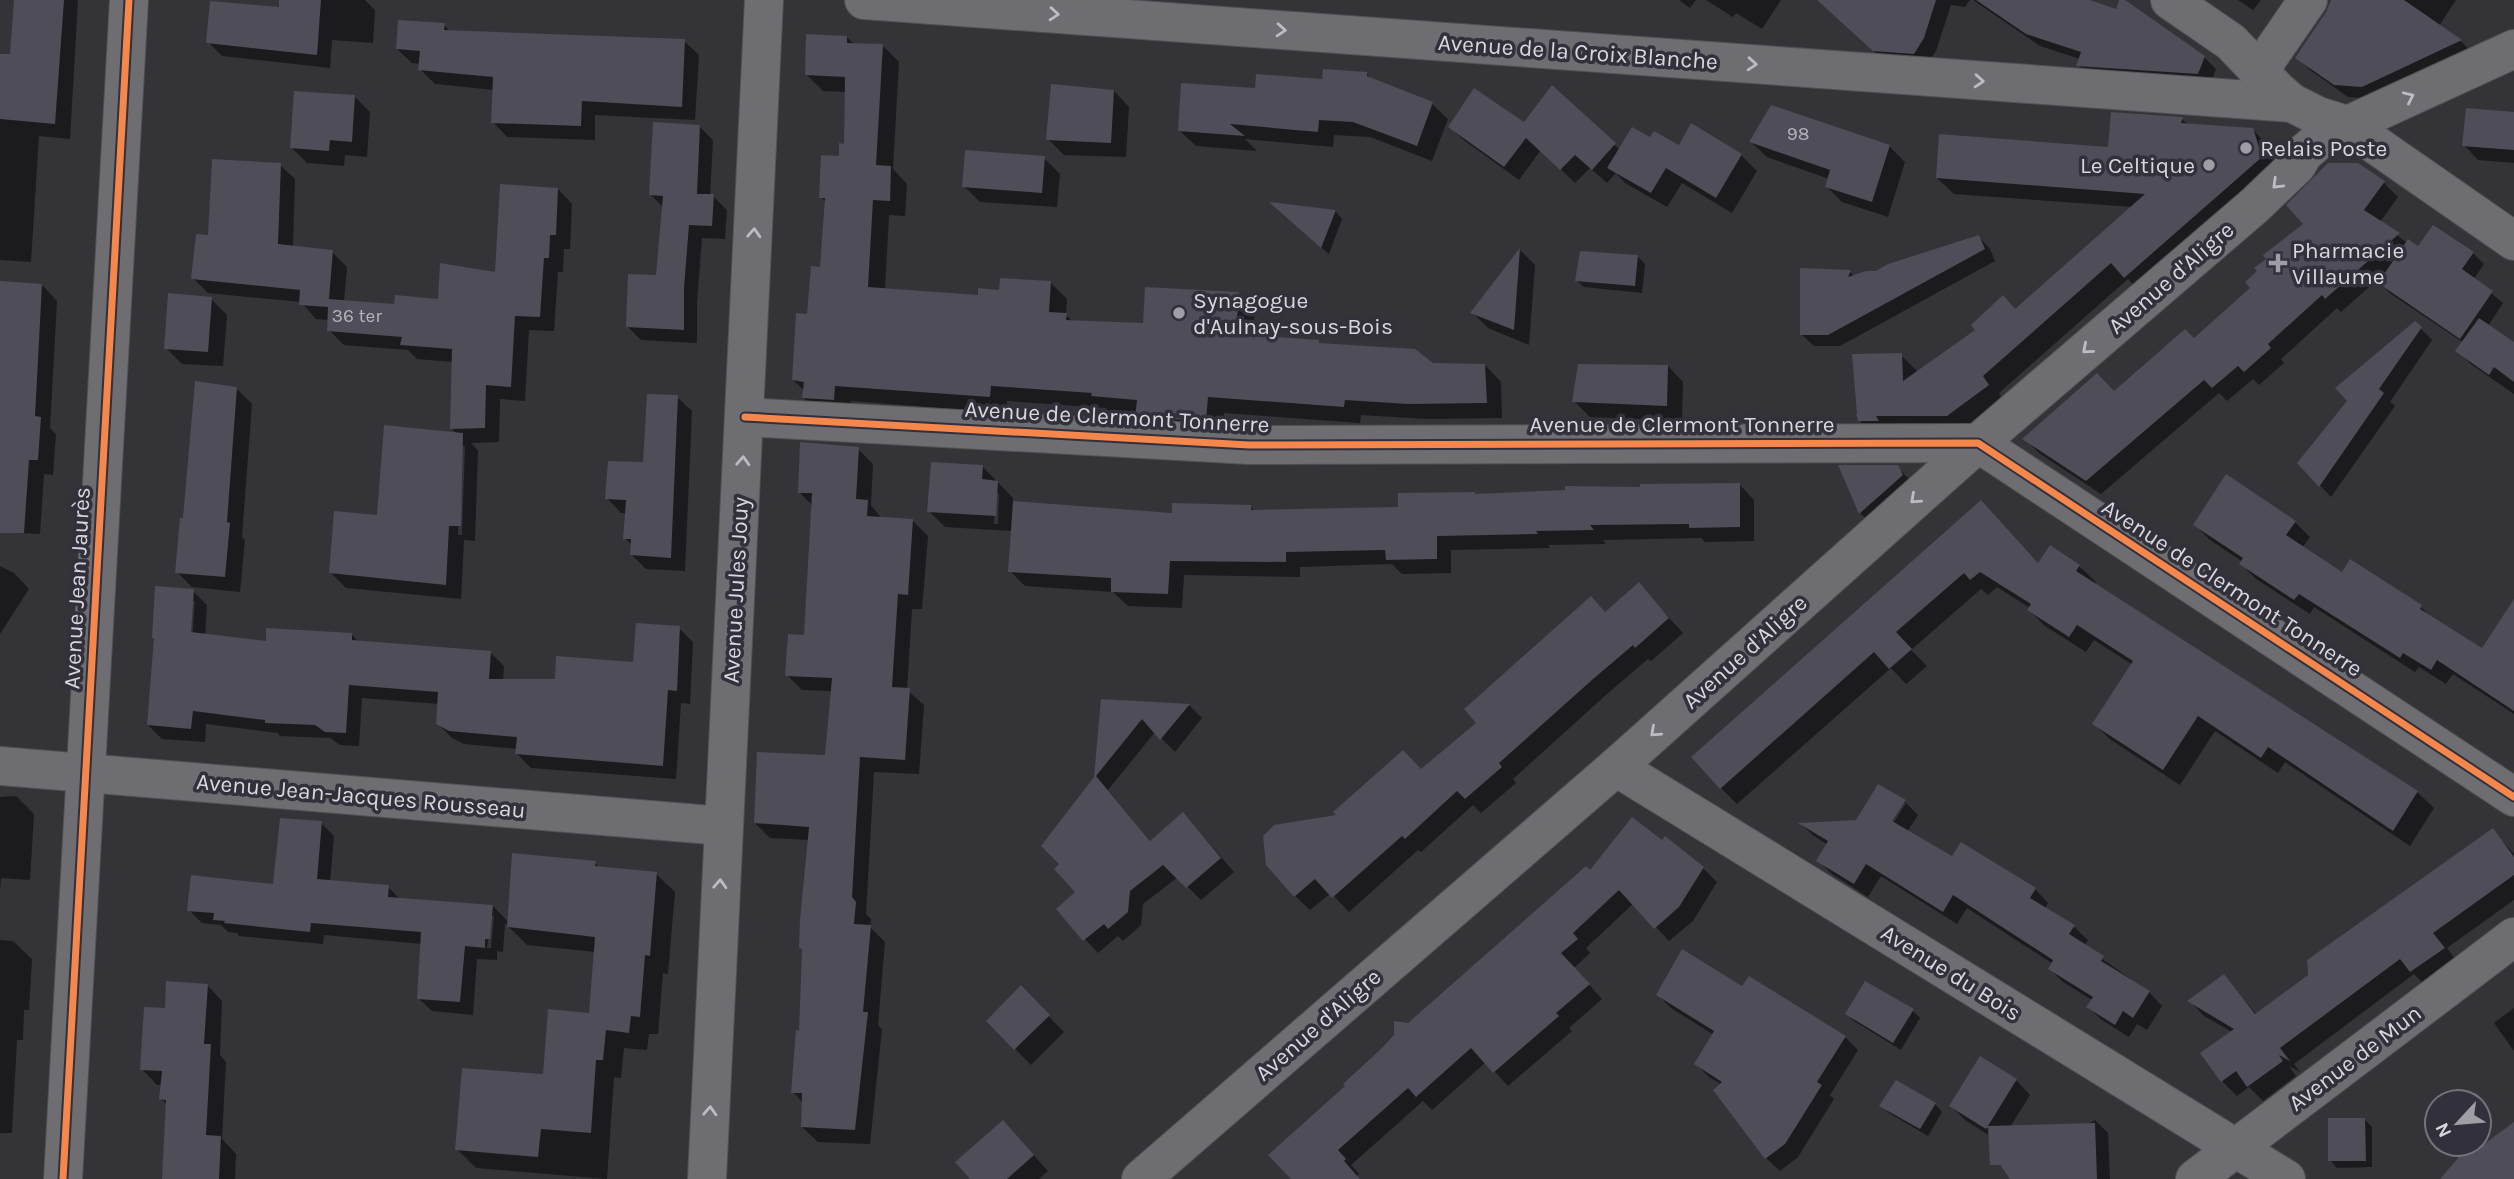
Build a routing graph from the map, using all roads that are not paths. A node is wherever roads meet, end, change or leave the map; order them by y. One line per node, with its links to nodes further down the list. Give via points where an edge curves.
1 (129, 0): 15 (street, Avenue Jean Jaurès)
2 (764, 0): 11 (street, Avenue Jules Jouy, one-way to 2)
3 (864, 0): 8 (street, Avenue de la Croix Blanche, one-way to 8)
4 (2170, 0): 7 (street, via 2231,42)
5 (2308, 0): 7 (street)
6 (2514, 49): 9 (street, Avenue d'Aligre, one-way to 6)
7 (2259, 71): 8 (street)
8 (2292, 103): 9 (street)
9 (2347, 125): 10 (street); 12 (street, Avenue d'Aligre, one-way to 12, via 2315,142 2254,206)
10 (2514, 241)
11 (745, 417): 12 (street, Avenue de Clermont Tonnerre, via 1249,445); 17 (street, Avenue Jules Jouy, one-way to 11)
12 (1979, 443): 14 (street, Avenue d'Aligre, one-way to 14); 16 (street, Avenue de Clermont Tonnerre)
13 (0, 766): 15 (street, Avenue Jean-Jacques Rousseau)
14 (1616, 767): 19 (street, Avenue du Bois); 22 (street, Avenue d'Aligre)
15 (86, 773): 17 (street, Avenue Jean-Jacques Rousseau); 20 (street, Avenue Jean Jaurès)
16 (2514, 797)
17 (723, 826): 21 (street, Avenue Jules Jouy, one-way to 17)
18 (2514, 937): 19 (street, Avenue de Mun)
19 (2236, 1149): 23 (street, Avenue de Mun); 24 (street, Avenue du Bois)
20 (63, 1179)
21 (707, 1179)
22 (1141, 1179)
23 (2195, 1179)
24 (2286, 1179)

